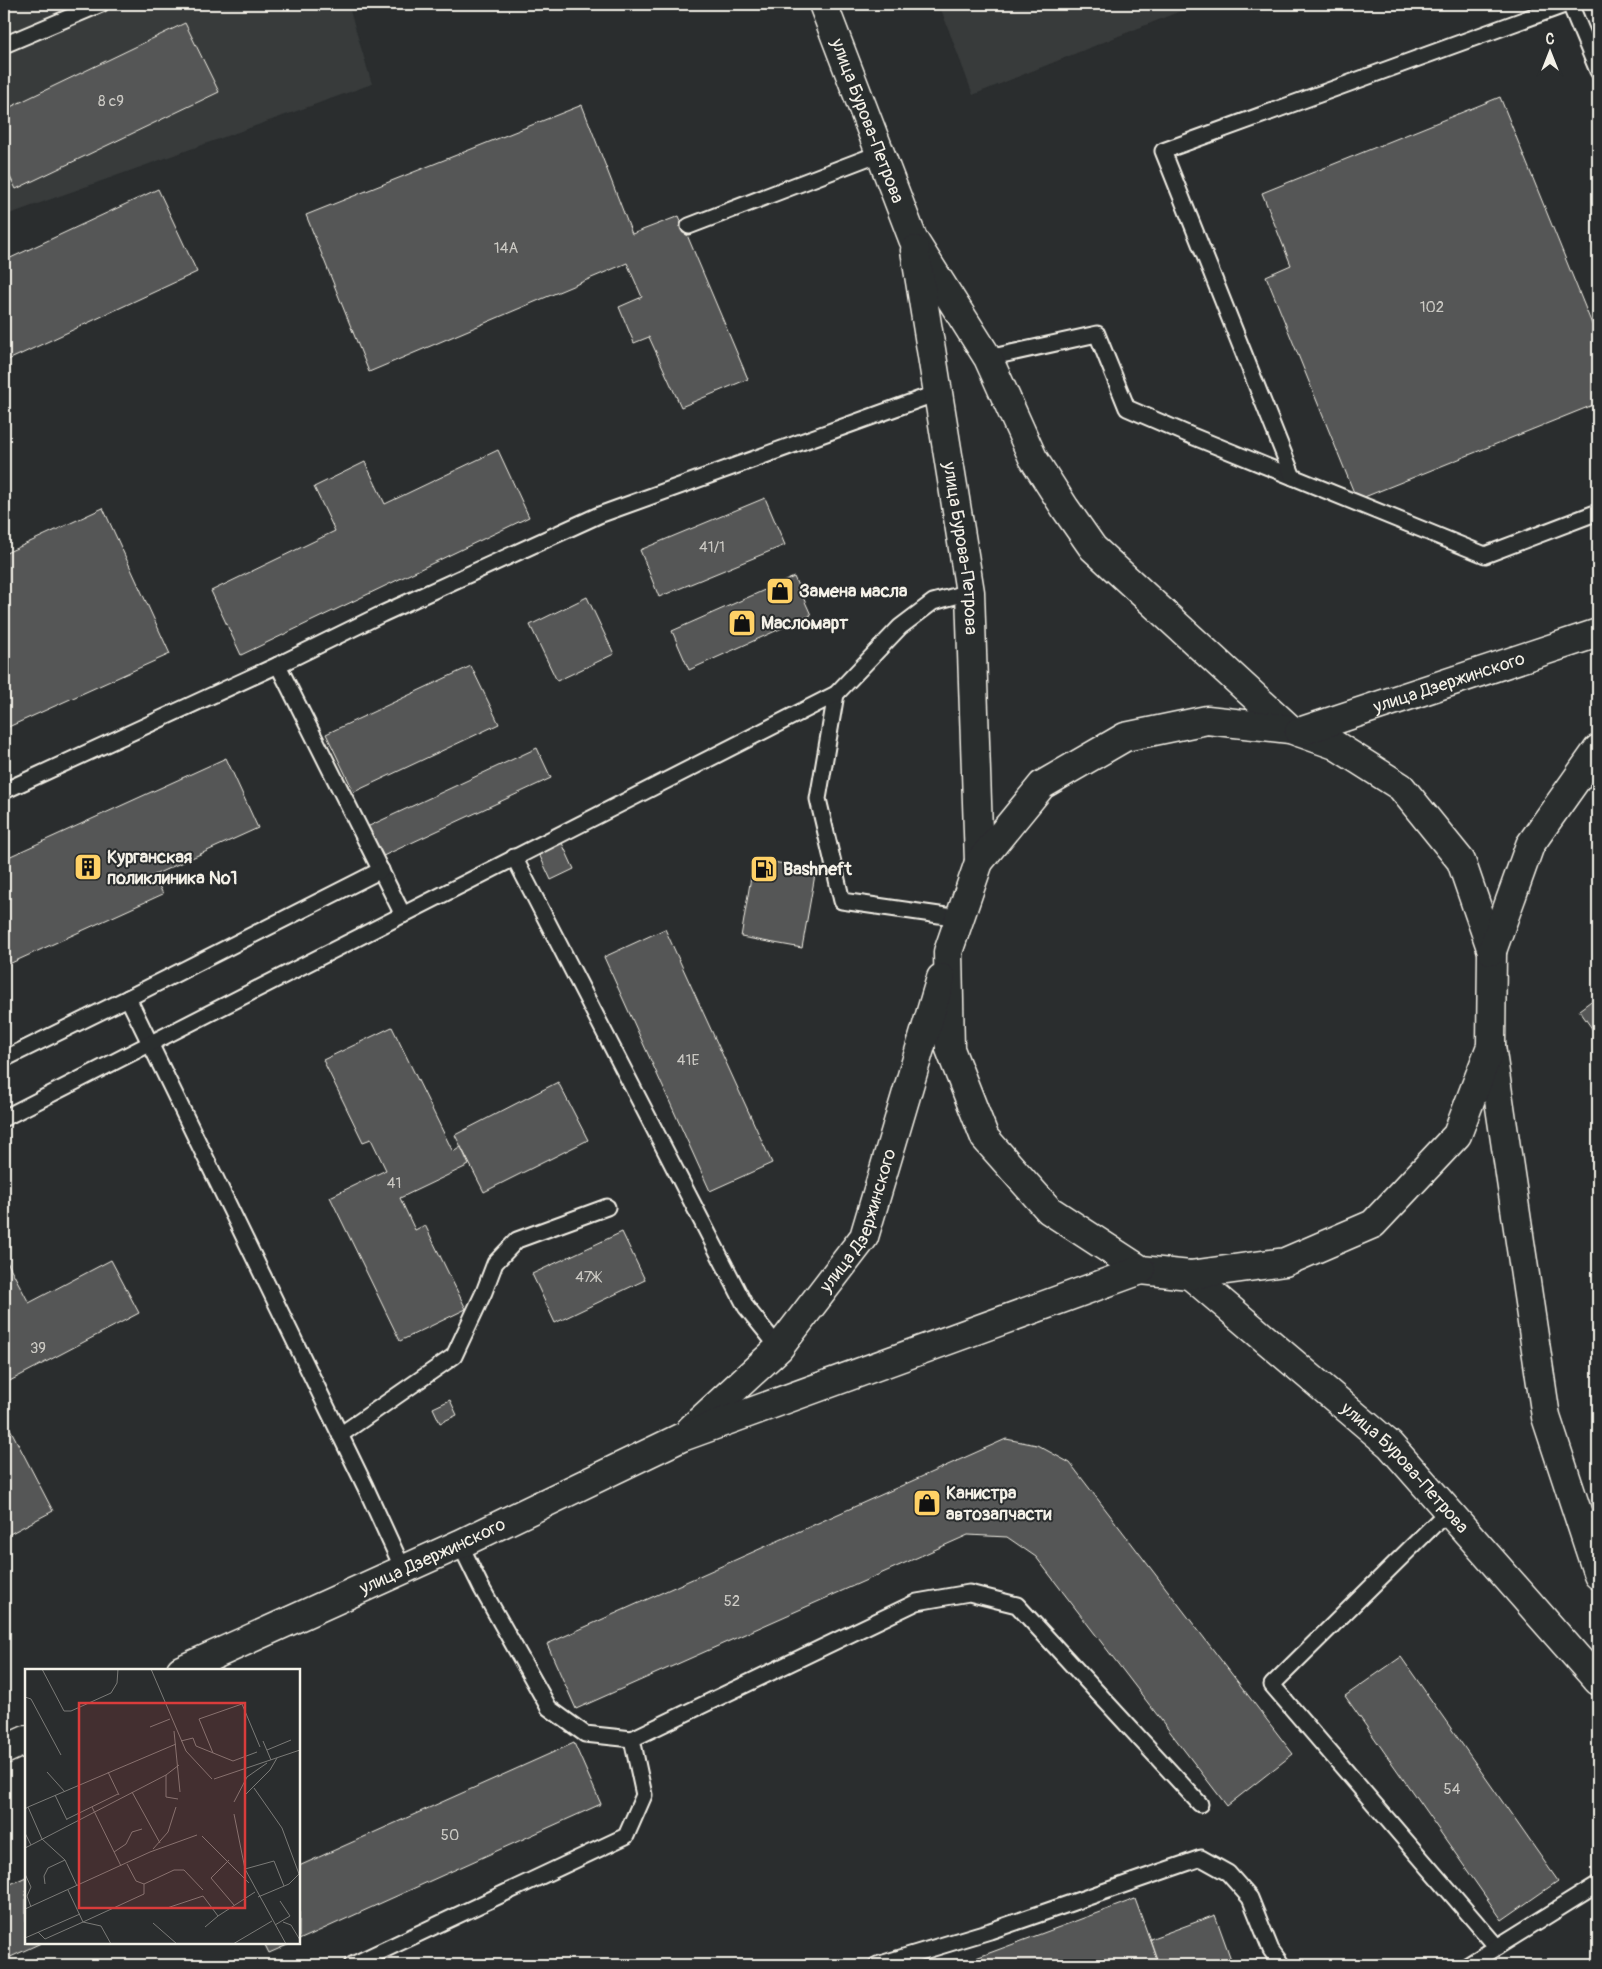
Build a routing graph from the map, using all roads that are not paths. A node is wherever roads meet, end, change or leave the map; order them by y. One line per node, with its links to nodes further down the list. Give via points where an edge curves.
1 (101, 4): 4 (lane)
2 (823, 4): 6 (main road, улица Бурова-Петрова)
3 (1569, 4): 5 (lane); 11 (lane, via 1162,152)
4 (4, 46)
5 (1598, 71)
6 (880, 153): 7 (lane); 8 (main road, улица Бурова-Петрова)
7 (688, 226)
8 (913, 239): 9 (main road, улица Бурова-Петрова); 10 (main road, улица Бурова-Петрова)
9 (988, 358): 11 (lane, via 1097,334 1127,408); 17 (main road, улица Бурова-Петрова, via 1033,458 1093,548)
10 (937, 393): 13 (main road, улица Бурова-Петрова); 15 (lane, via 599,515)
11 (1293, 477): 12 (lane, via 1485,555)
12 (1598, 512)
13 (970, 592): 16 (lane, via 933,602 900,627); 21 (main road, улица Бурова-Петрова)
14 (1598, 633): 17 (main road, улица Дзержинского)
15 (278, 665): 19 (lane); 22 (lane)
16 (836, 694): 20 (lane); 24 (lane, via 818,800 842,901)
17 (1294, 730): 21 (main road, via 1207,720 1125,737 1042,785); 25 (main road, via 1335,744 1401,787 1461,861)
18 (1598, 749): 25 (main road, via 1530,845)
19 (4, 791)
20 (514, 857): 23 (lane); 35 (lane, via 746,1307)
21 (979, 862): 24 (main road, улица Дзержинского)
22 (381, 870): 23 (lane); 27 (lane)
23 (403, 915): 28 (lane)
24 (960, 918): 26 (main road, улица Дзержинского)
25 (1492, 951): 29 (main road)
26 (948, 952): 33 (main road, via 950,1049 985,1138 1049,1210); 35 (main road, улица Дзержинского, via 864,1237)
27 (128, 998): 28 (lane); 30 (lane)
28 (150, 1044): 31 (lane); 36 (lane)
29 (1491, 1046): 34 (main road, via 1457,1135 1373,1224 1285,1262); 41 (main road, via 1546,1417)
30 (4, 1059)
31 (4, 1118)
32 (607, 1207): 36 (lane, via 517,1240 495,1263 454,1356)
33 (1141, 1270): 34 (main road); 37 (main road, улица Дзержинского)
34 (1190, 1275): 38 (main road, улица Бурова-Петрова, via 1390,1445)
35 (779, 1348): 37 (main road, улица Дзержинского)
36 (340, 1434): 40 (lane)
37 (682, 1437): 39 (main road, улица Дзержинского)
38 (1449, 1510): 43 (main road, улица Бурова-Петрова); 49 (lane, via 1272,1685)
39 (460, 1544): 40 (main road, улица Дзержинского); 44 (lane, via 549,1708 585,1734)
40 (403, 1569): 42 (main road, улица Дзержинского)
41 (1598, 1575)
42 (182, 1669)
43 (1598, 1681)
44 (632, 1739): 47 (lane, via 917,1602 968,1593 1017,1605); 50 (lane, via 644,1795 626,1836)
45 (25, 1740): 46 (main road)
46 (4, 1750)
47 (1200, 1804)
48 (1598, 1884): 49 (lane)
49 (1496, 1947): 53 (lane)
50 (352, 1965)
51 (877, 1965): 52 (lane, via 990,1931 1201,1858 1228,1873 1250,1898 1271,1950)
52 (1282, 1965)
53 (1468, 1965)

